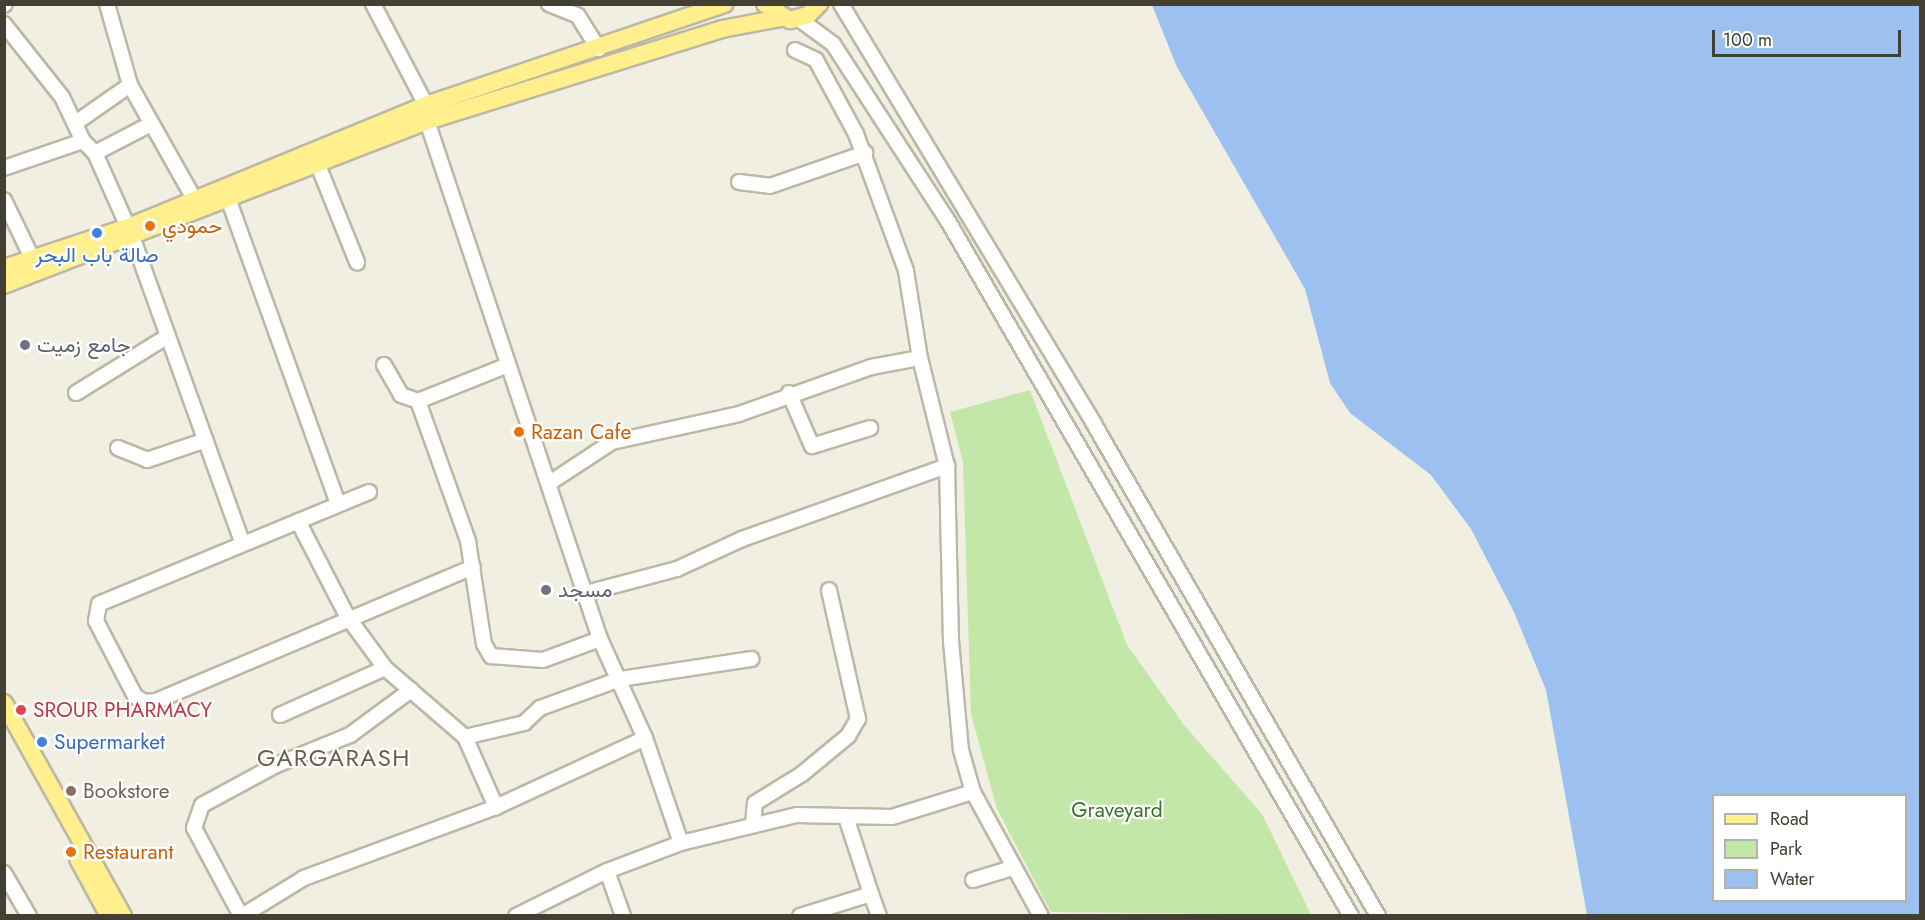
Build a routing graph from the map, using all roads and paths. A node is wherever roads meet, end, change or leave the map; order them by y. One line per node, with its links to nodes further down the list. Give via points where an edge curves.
1 (107, 4): 14 (street)
2 (373, 4): 15 (street)
3 (549, 4): 12 (street, via 575,14)
4 (765, 4): 8 (main road)
5 (819, 4): 9 (main road)
6 (841, 4): 82 (street, via 1106,444)
7 (720, 6): 11 (main road); 12 (main road)
8 (781, 18): 9 (main road); 11 (main road)
9 (799, 19): 81 (street, via 832,44 948,221)
10 (4, 24): 16 (street)
11 (723, 29): 15 (main road)
12 (599, 49): 15 (main road)
13 (795, 50): 20 (street, via 819,64)
14 (130, 85): 16 (street); 17 (street)
15 (426, 113): 21 (main road); 26 (main road); 35 (street)
16 (77, 122): 18 (street)
17 (151, 124): 19 (street); 26 (street)
18 (83, 141): 19 (street); 22 (street)
19 (95, 153): 27 (street)
20 (865, 153): 23 (street, via 770,186); 33 (street, via 906,270)
21 (318, 165): 25 (main road); 29 (street)
22 (4, 168)
23 (740, 182)
24 (4, 200): 28 (street)
25 (229, 201): 26 (main road); 45 (street)
26 (198, 207): 27 (main road)
27 (131, 233): 28 (main road); 31 (main road); 32 (street)
28 (33, 260): 30 (main road)
29 (357, 262)
30 (4, 268)
31 (4, 285)
32 (168, 336): 36 (street); 40 (street)
33 (920, 358): 37 (street); 42 (street)
34 (384, 365): 38 (street, via 401,395)
35 (508, 365): 38 (street); 43 (street)
36 (76, 393)
37 (789, 393): 39 (street, via 812,446); 43 (street, via 739,414 612,442)
38 (418, 401): 48 (street)
39 (870, 428)
40 (206, 440): 41 (street, via 147,460); 47 (street)
41 (118, 448)
42 (947, 466): 50 (street, via 742,539 677,569); 62 (street, via 954,707)
43 (551, 482): 50 (street)
44 (369, 492): 45 (street)
45 (338, 504): 46 (street)
46 (298, 521): 47 (street); 51 (street)
47 (243, 544): 51 (street, via 99,604 96,621 135,696 144,702)
48 (473, 567): 51 (street); 52 (street, via 484,644 491,656 543,660)
49 (829, 590): 65 (street, via 858,719 848,736 802,774 755,803)
50 (586, 593): 52 (street)
51 (347, 616): 54 (street)
52 (600, 639): 55 (street)
53 (751, 659): 55 (street)
54 (385, 668): 56 (street); 58 (street)
55 (620, 679): 60 (street, via 540,708 524,723); 61 (street)
56 (411, 690): 60 (street); 75 (street, via 350,735 274,766 202,805 195,828)
57 (4, 703): 74 (main road)
58 (280, 715)
59 (4, 727): 73 (main road)
60 (465, 737): 63 (street)
61 (645, 738): 63 (street); 66 (street)
62 (973, 792): 64 (street, via 905,815); 67 (street)
63 (496, 807): 75 (street, via 303,878)
64 (847, 820): 65 (street, via 797,815); 71 (street)
65 (753, 825): 66 (street)
66 (681, 843): 68 (street)
67 (1012, 868): 70 (street); 80 (street)
68 (607, 871): 76 (street); 77 (street)
69 (4, 873): 72 (street)
70 (973, 880)
71 (871, 894): 78 (street); 79 (street)
72 (29, 915)
73 (110, 915)
74 (123, 915)
75 (242, 915)
76 (516, 915)
77 (623, 915)
78 (800, 915)
79 (879, 915)
80 (1041, 915)
81 (1351, 915)
82 (1378, 915)

